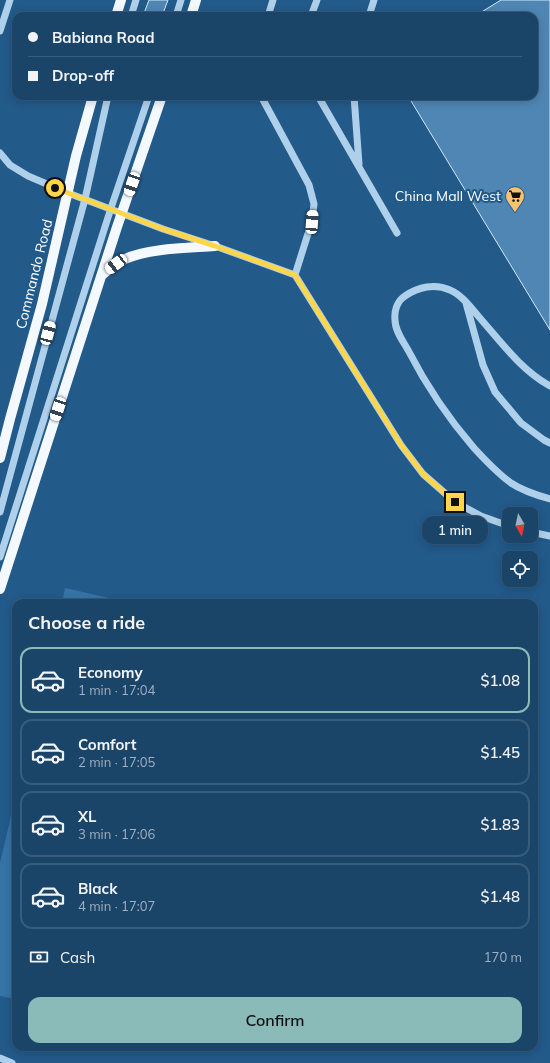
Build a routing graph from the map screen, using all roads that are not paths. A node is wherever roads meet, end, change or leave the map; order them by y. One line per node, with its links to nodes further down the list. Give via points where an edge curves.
1 (10, 0): 16 (street)
2 (121, 0): 9 (main road)
3 (136, 0): 10 (street)
4 (181, 0): 11 (street)
5 (196, 0): 12 (main road)
6 (272, 0): 13 (street)
7 (317, 0): 14 (street)
8 (374, 0): 15 (street)
9 (117, 12)
10 (132, 12)
11 (177, 12)
12 (192, 12)
13 (269, 12)
14 (312, 12)
15 (370, 12)
16 (0, 31)
17 (92, 100): 26 (main road, Commando Road)
18 (107, 100): 27 (street)
19 (148, 100): 28 (street)
20 (161, 100): 29 (main road)
21 (263, 100): 33 (street, via 309,185 314,204 312,222)
22 (320, 100): 25 (street)
23 (354, 100): 25 (street)
24 (0, 153): 26 (street, via 10,165 28,176)
25 (359, 167): 30 (street)
26 (68, 193): 27 (street); 37 (main road, Commando Road, via 42,304)
27 (85, 199): 28 (street); 39 (street)
28 (111, 208): 29 (street); 43 (street)
29 (122, 213): 31 (street); 32 (main road)
30 (397, 233)
31 (215, 246): 32 (main road, via 126,258); 33 (street)
32 (102, 275): 44 (main road)
33 (295, 275): 40 (street, via 401,445 423,474 455,502)
34 (465, 302): 35 (street, via 518,362 537,379); 36 (street, via 483,365 495,392 521,423); 38 (street, via 451,290 434,286 418,289 403,297 396,308 395,321 399,334 417,368 454,425 487,463 511,483 530,494)
35 (550, 386)
36 (550, 443)
37 (0, 458)
38 (550, 499)
39 (0, 512)
40 (502, 524)
41 (538, 533): 42 (street)
42 (550, 536)
43 (0, 557)
44 (0, 589)
45 (0, 1058): 46 (street)
46 (12, 1063)

